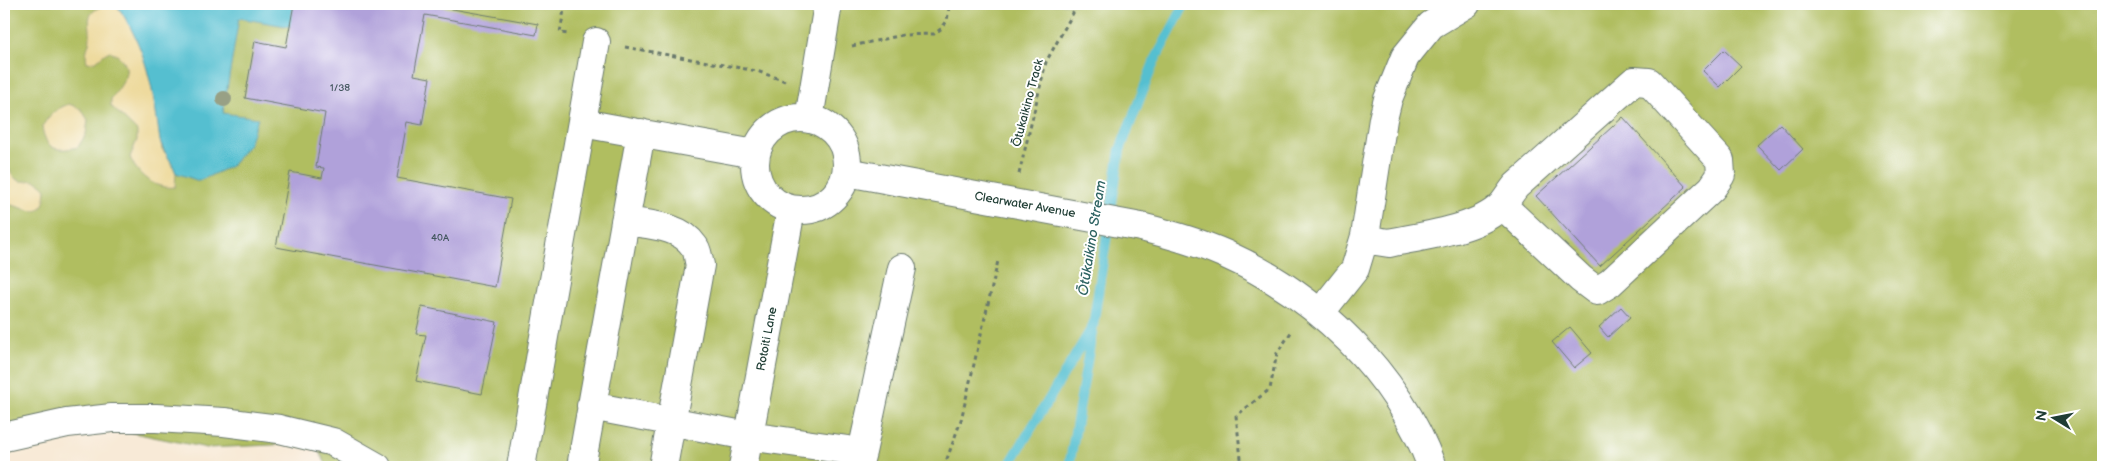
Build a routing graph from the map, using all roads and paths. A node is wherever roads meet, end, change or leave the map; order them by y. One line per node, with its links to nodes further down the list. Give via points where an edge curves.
1 (565, 4): 6 (path, via 560,33)
2 (828, 4): 7 (street)
3 (1078, 4): 13 (path, Ōtukaikino Track, via 1046,62)
4 (1466, 4): 17 (street, via 1431,25 1405,57 1383,119)
5 (949, 7): 7 (path, via 947,21 934,34 904,35)
6 (596, 42): 8 (path, via 758,71); 9 (street)
7 (819, 52): 8 (street)
8 (811, 106): 11 (street, via 795,118 781,122 765,136); 12 (street, via 822,123 838,138 846,157)
9 (582, 123): 10 (street); 27 (street)
10 (641, 133): 11 (street); 16 (street)
11 (755, 154): 15 (street, via 758,184 766,196)
12 (847, 172): 15 (street, via 833,198 806,211); 20 (street, Clearwater Avenue, via 1045,208 1184,238 1224,253 1265,274)
13 (1018, 177)
14 (1502, 205): 14 (street, via 1516,186 1634,81 1649,82 1720,160 1721,175 1712,188 1610,283 1597,290); 17 (street, via 1473,223 1424,236 1389,243)
15 (791, 210): 23 (street, Rotoiti Lane)
16 (625, 221): 21 (street); 22 (street, via 671,229 684,235 695,247 700,265)
17 (1365, 236): 20 (street, via 1355,268)
18 (998, 261): 31 (path, via 961,420)
19 (902, 268): 25 (street)
20 (1315, 309): 32 (path, via 1277,353 1270,389 1236,416); 33 (street, Clearwater Avenue, via 1376,370 1404,411)
21 (591, 406): 22 (street); 28 (street)
22 (670, 421): 23 (street); 29 (street)
23 (748, 436): 25 (street); 30 (street, Rotoiti Lane)
24 (4, 437): 26 (street, via 67,423 112,418 224,422 279,429 333,442)
25 (860, 460)
26 (377, 467)
27 (521, 467)
28 (581, 467)
29 (663, 467)
30 (743, 467)
31 (944, 467)
32 (1242, 467)
33 (1432, 467)

